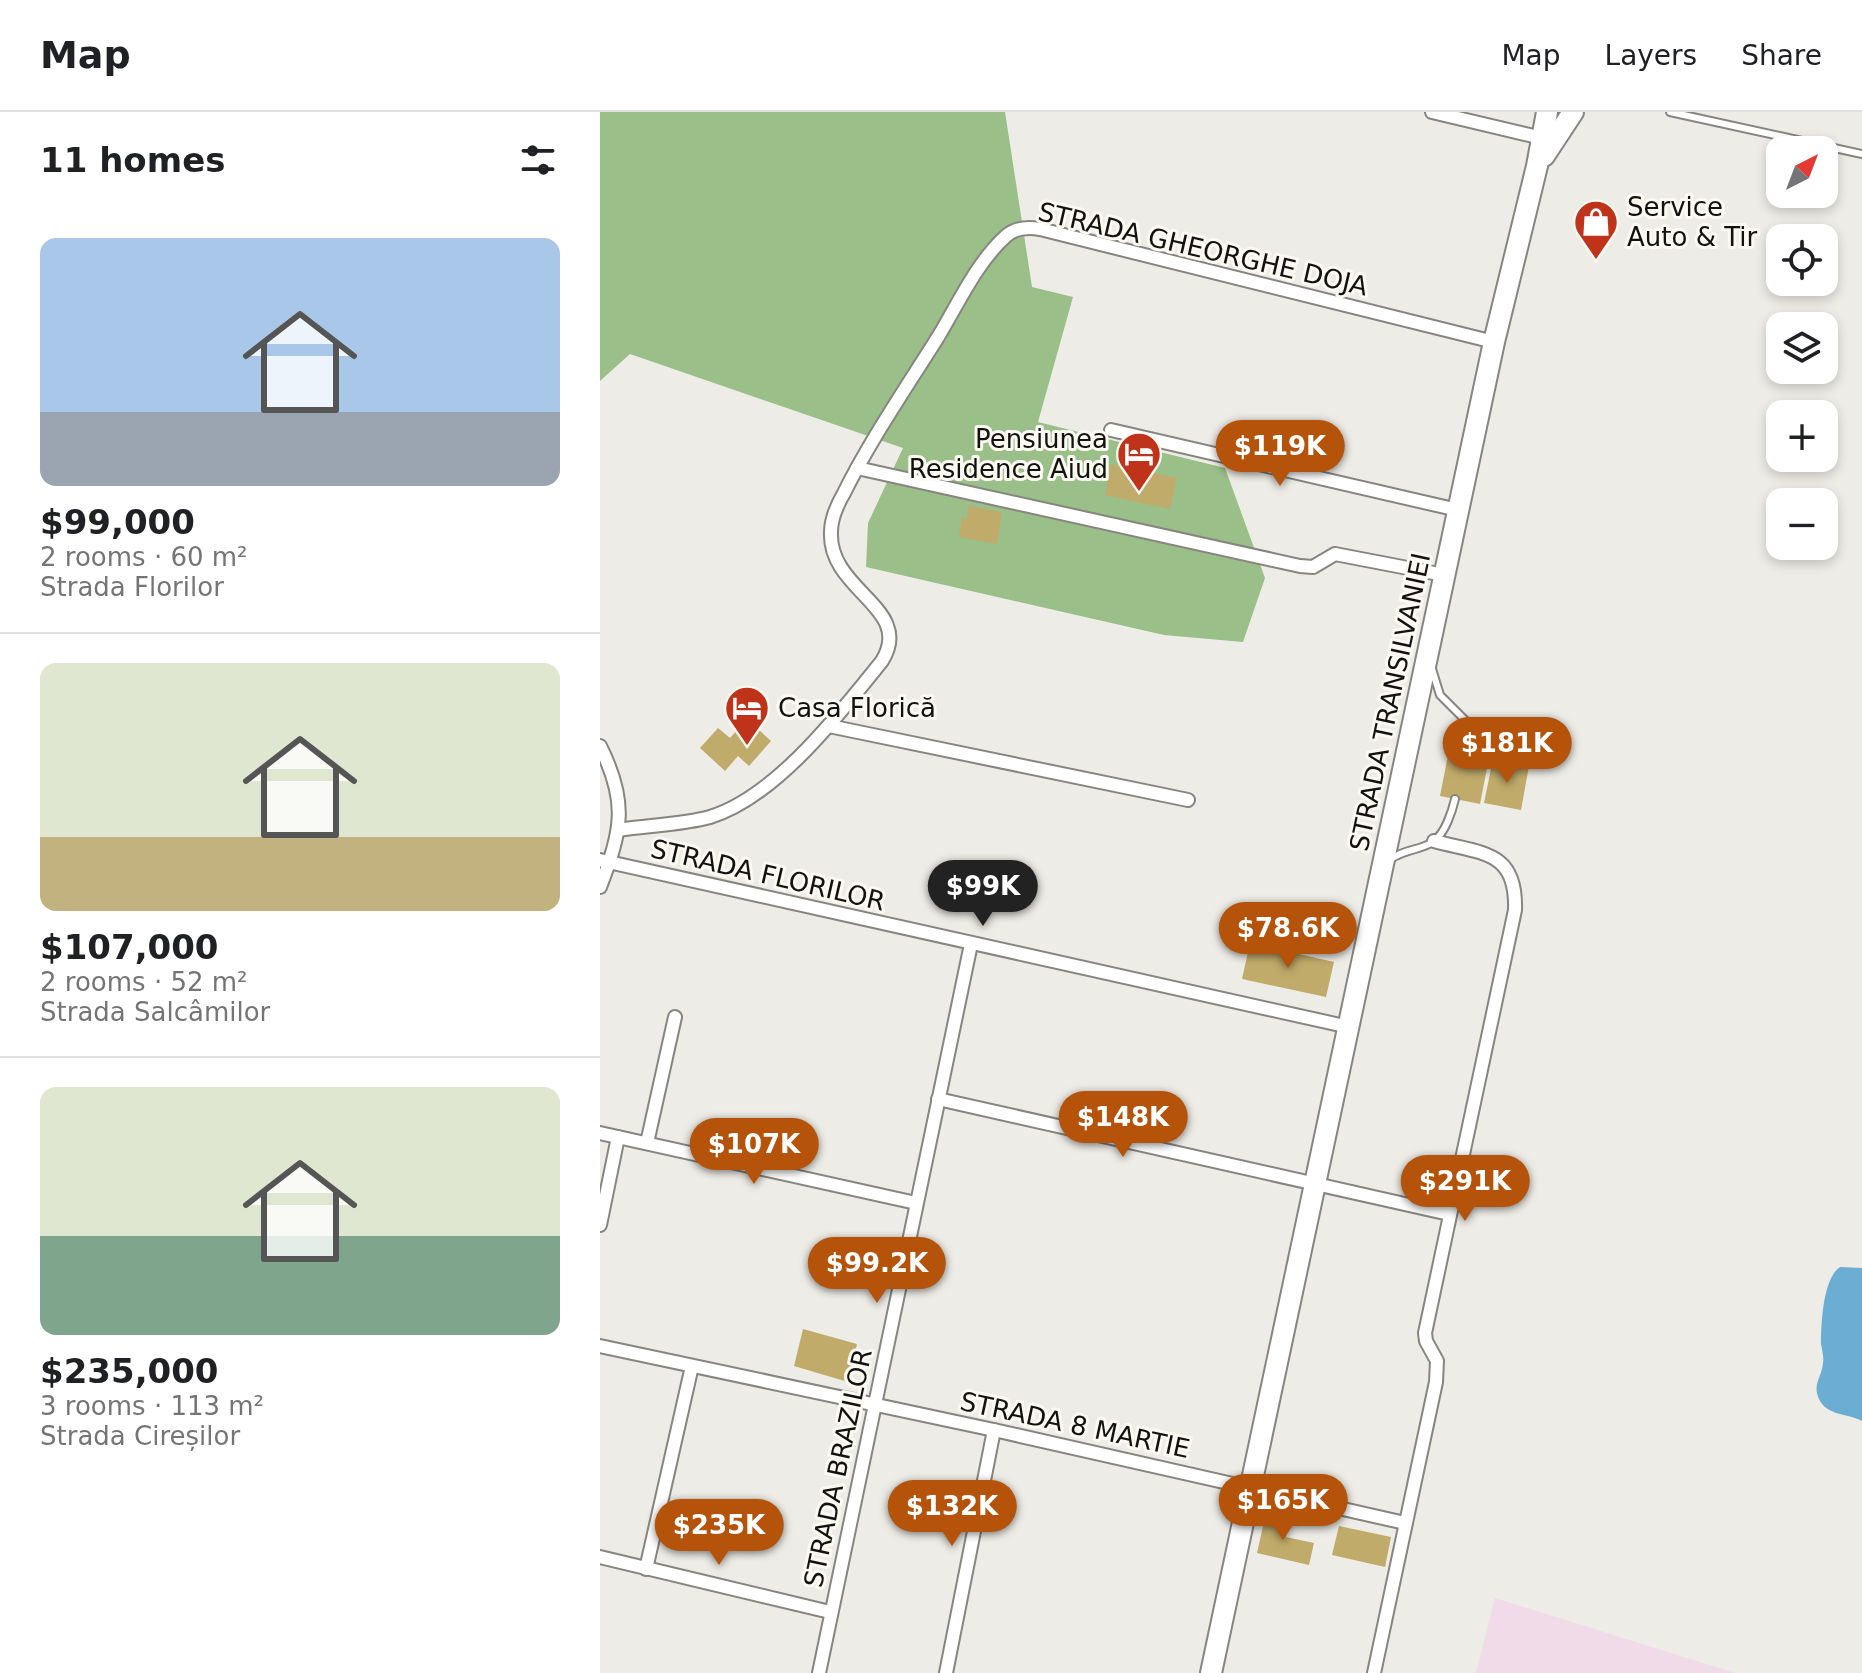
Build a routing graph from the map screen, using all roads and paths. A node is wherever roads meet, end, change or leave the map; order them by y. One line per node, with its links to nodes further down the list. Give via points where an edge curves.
1 (1432, 112): 5 (street)
2 (1547, 112): 5 (main road, STRADA TRANSILVANIEI)
3 (1570, 112): 7 (main road, STRADA TRANSILVANIEI)
4 (1670, 112): 6 (lane)
5 (1542, 138): 7 (main road, STRADA TRANSILVANIEI)
6 (1862, 154)
7 (1537, 166): 8 (main road, STRADA TRANSILVANIEI)
8 (1494, 342): 10 (street, STRADA GHEORGHE DOJA, via 1026,227 1006,236 980,268); 11 (main road, STRADA TRANSILVANIEI)
9 (1111, 430): 11 (street)
10 (857, 468): 12 (street, via 1300,566 1313,567 1335,554); 14 (street, STRADA GHEORGHE DOJA, via 832,520 833,557 887,621 891,640 882,661)
11 (1458, 510): 12 (main road, STRADA TRANSILVANIEI)
12 (1444, 575): 13 (main road, STRADA TRANSILVANIEI)
13 (1427, 654): 16 (lane, via 1440,695 1467,722); 22 (main road, STRADA TRANSILVANIEI)
14 (829, 726): 18 (street); 19 (street, STRADA GHEORGHE DOJA, via 767,784 729,810 708,818)
15 (600, 746): 19 (street, via 618,789)
16 (1462, 753)
17 (1455, 799): 20 (lane, via 1452,814)
18 (1188, 800)
19 (618, 830): 21 (street)
20 (1434, 841): 22 (lane, via 1399,853); 33 (street, via 1497,858 1516,889)
21 (605, 860): 23 (street); 24 (street, STRADA FLORILOR)
22 (1382, 866): 26 (main road, STRADA TRANSILVANIEI)
23 (600, 887)
24 (971, 944): 26 (street, STRADA FLORILOR); 27 (street, STRADA BRAZILOR)
25 (675, 1017): 30 (street)
26 (1349, 1027): 31 (main road, STRADA TRANSILVANIEI)
27 (938, 1099): 31 (street); 32 (street, STRADA BRAZILOR)
28 (600, 1133): 29 (street)
29 (618, 1137): 30 (street); 34 (street)
30 (647, 1143): 32 (street)
31 (1315, 1183): 33 (street); 39 (main road, STRADA TRANSILVANIEI)
32 (916, 1203): 37 (street, STRADA BRAZILOR)
33 (1449, 1214): 40 (street, via 1425,1333 1437,1361 1436,1382)
34 (600, 1225)
35 (600, 1346): 36 (street, STRADA 8 MARTIE)
36 (692, 1366): 37 (street, STRADA 8 MARTIE); 42 (street)
37 (875, 1404): 38 (street, STRADA 8 MARTIE); 43 (street, STRADA BRAZILOR)
38 (994, 1430): 39 (street, STRADA 8 MARTIE); 45 (street)
39 (1251, 1487): 40 (street, STRADA 8 MARTIE); 46 (main road, STRADA TRANSILVANIEI)
40 (1405, 1523): 47 (street)
41 (600, 1557): 42 (street)
42 (646, 1569): 43 (street)
43 (830, 1612): 44 (street, STRADA BRAZILOR)
44 (819, 1673)
45 (946, 1673)
46 (1211, 1673)
47 (1374, 1673)

